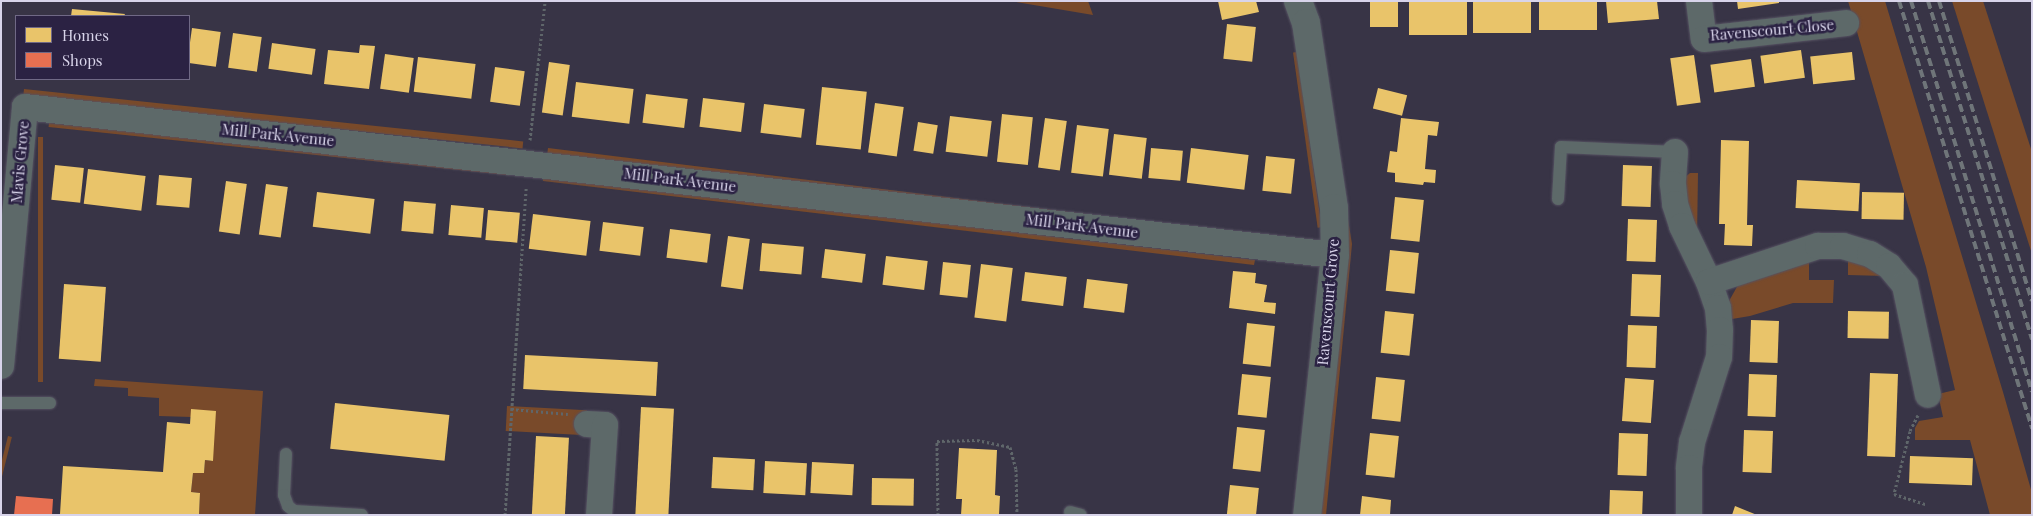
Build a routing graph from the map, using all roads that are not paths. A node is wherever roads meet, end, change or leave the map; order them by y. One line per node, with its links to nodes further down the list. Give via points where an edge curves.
1 (1298, 1): 7 (street, Ravenscourt Grove, via 1306,23 1334,208)
2 (1699, 1): 3 (street, Ravenscourt Close, via 1704,39)
3 (1846, 23)
4 (25, 106): 7 (street, Mill Park Avenue); 9 (street, Mavis Grove)
5 (1675, 152): 6 (lane, via 1561,147); 8 (street, via 1675,204)
6 (1558, 199)
7 (1335, 255): 18 (street, Ravenscourt Grove)
8 (1708, 282): 10 (street, via 1818,246 1843,246 1870,254 1889,266 1905,285); 19 (street, via 1718,308 1719,357 1692,442)
9 (1, 366)
10 (1928, 395)
11 (1, 403): 12 (lane)
12 (50, 403)
13 (587, 424): 17 (street, via 605,425)
14 (286, 454): 15 (lane, via 284,495 288,506)
15 (301, 513): 16 (lane)
16 (362, 515)
17 (599, 515)
18 (1307, 515)
19 (1689, 515)

